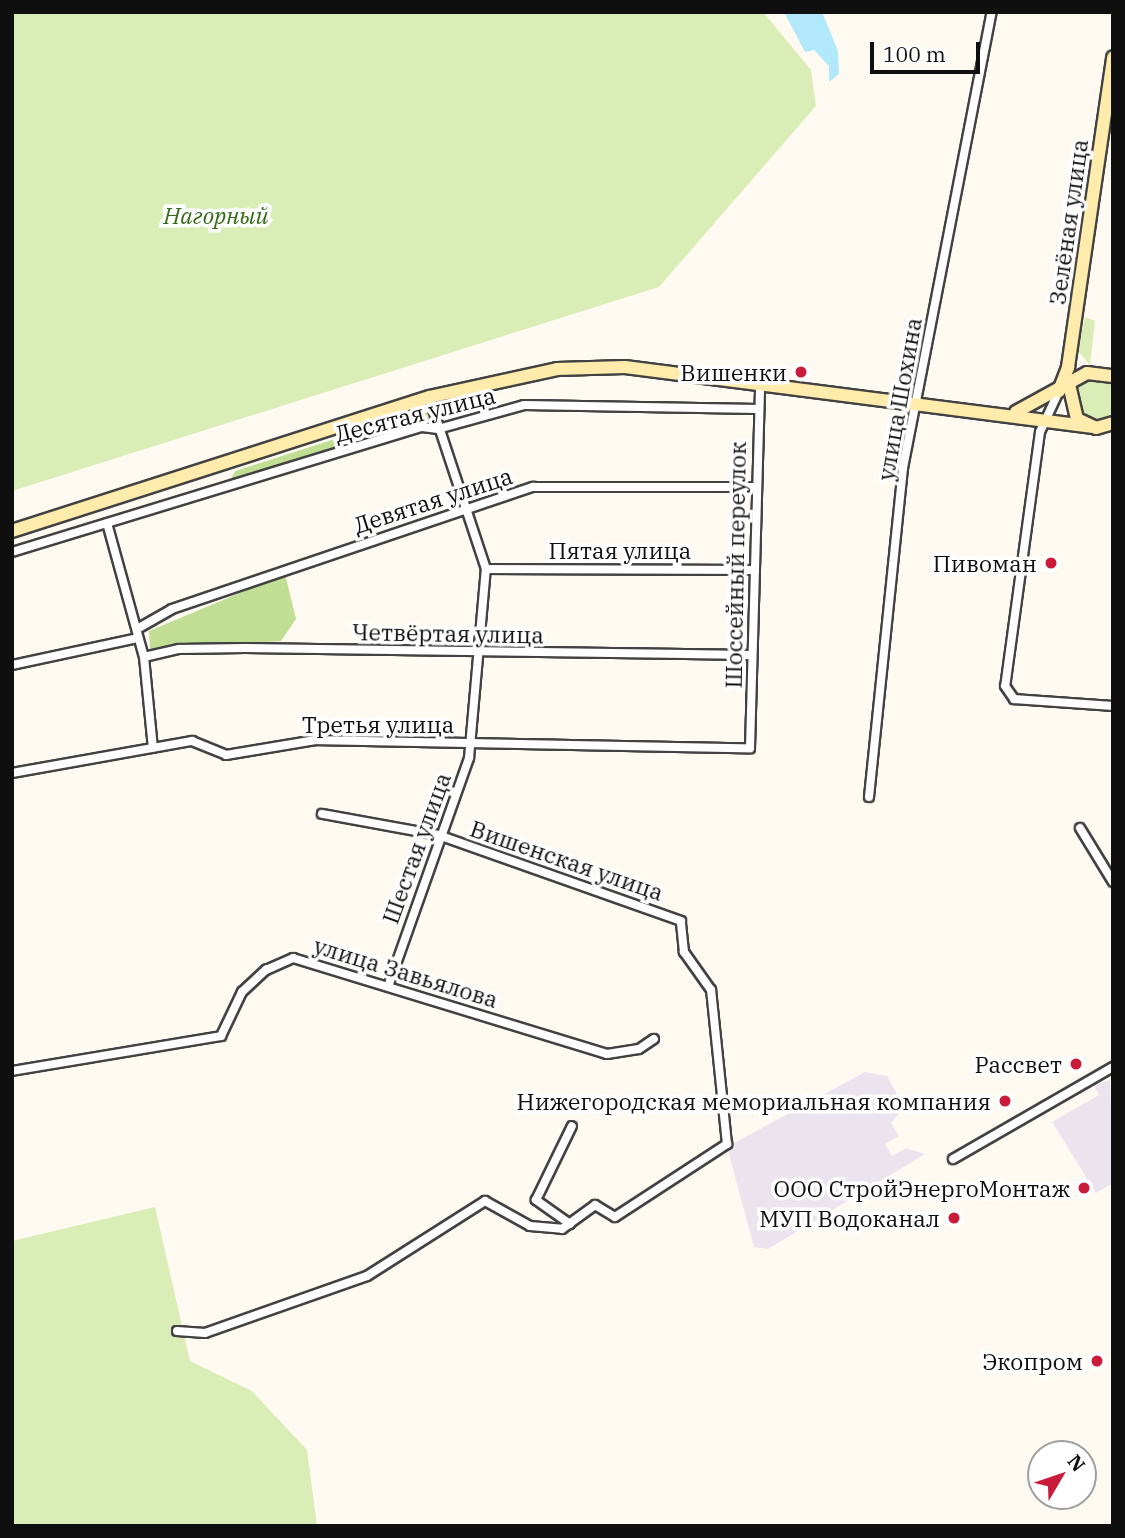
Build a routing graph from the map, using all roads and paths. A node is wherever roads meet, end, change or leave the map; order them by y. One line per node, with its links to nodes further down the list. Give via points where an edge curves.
1 (992, 12): 9 (street, улица Шохина)
2 (1113, 57): 3 (main road, Зелёная улица)
3 (1073, 334): 4 (main road, via 1076,358); 7 (main road, Зелёная улица)
4 (1098, 371): 5 (main road); 7 (main road, via 1082,376)
5 (1113, 376)
6 (760, 383): 8 (main road, via 590,367 517,375); 9 (main road); 10 (street, Шоссейный переулок)
7 (1066, 391): 11 (main road, via 1032,409); 12 (street); 14 (main road, via 1077,419)
8 (429, 397): 15 (street, Шестая улица); 19 (main road)
9 (919, 402): 11 (main road); 33 (street, улица Шохина, via 903,468)
10 (758, 409): 15 (street, Десятая улица, via 524,405); 16 (street, Шоссейный переулок)
11 (1002, 413): 12 (main road)
12 (1042, 420): 14 (main road); 28 (street, via 1004,686 1014,699)
13 (1113, 423): 14 (main road)
14 (1091, 427)
15 (438, 429): 17 (street, Шестая улица); 18 (street, Десятая улица, via 422,427)
16 (757, 487): 17 (street, Девятая улица, via 556,484); 22 (street, Шоссейный переулок)
17 (464, 510): 21 (street, Шестая улица); 23 (street, Девятая улица, via 185,604)
18 (107, 523): 20 (street, Десятая улица); 23 (street)
19 (12, 531)
20 (12, 552)
21 (486, 569): 22 (street, Пятая улица); 24 (street, Шестая улица)
22 (754, 570): 25 (street, Шоссейный переулок)
23 (138, 634): 26 (street); 27 (street, Девятая улица)
24 (475, 653): 25 (street, Четвёртая улица); 26 (street, Четвёртая улица, via 245,648 179,649); 29 (street, Шестая улица)
25 (752, 655): 31 (street, Шоссейный переулок)
26 (144, 657): 30 (street)
27 (12, 666)
28 (1113, 706)
29 (471, 743): 30 (street, Третья улица, via 316,740 226,755 192,741); 31 (street, Третья улица); 36 (street, Шестая улица)
30 (153, 748): 32 (street, Третья улица)
31 (750, 748)
32 (12, 773)
33 (869, 797)
34 (322, 814): 36 (street, Вишенская улица)
35 (1080, 828): 37 (street)
36 (438, 835): 38 (street, Шестая улица); 44 (street, Вишенская улица, via 681,921 684,952 711,990 727,1144 615,1217 595,1205)
37 (1113, 882)
38 (389, 984): 39 (street, улица Завьялова, via 607,1054 639,1049); 41 (street, улица Завьялова, via 293,958 266,970 242,992 221,1036)
39 (654, 1039)
40 (1113, 1067): 43 (street)
41 (12, 1071)
42 (572, 1126): 44 (street, via 536,1200)
43 (953, 1159)
44 (570, 1224): 45 (street, via 562,1229 530,1226 485,1201 367,1276 205,1334)
45 (177, 1331)

